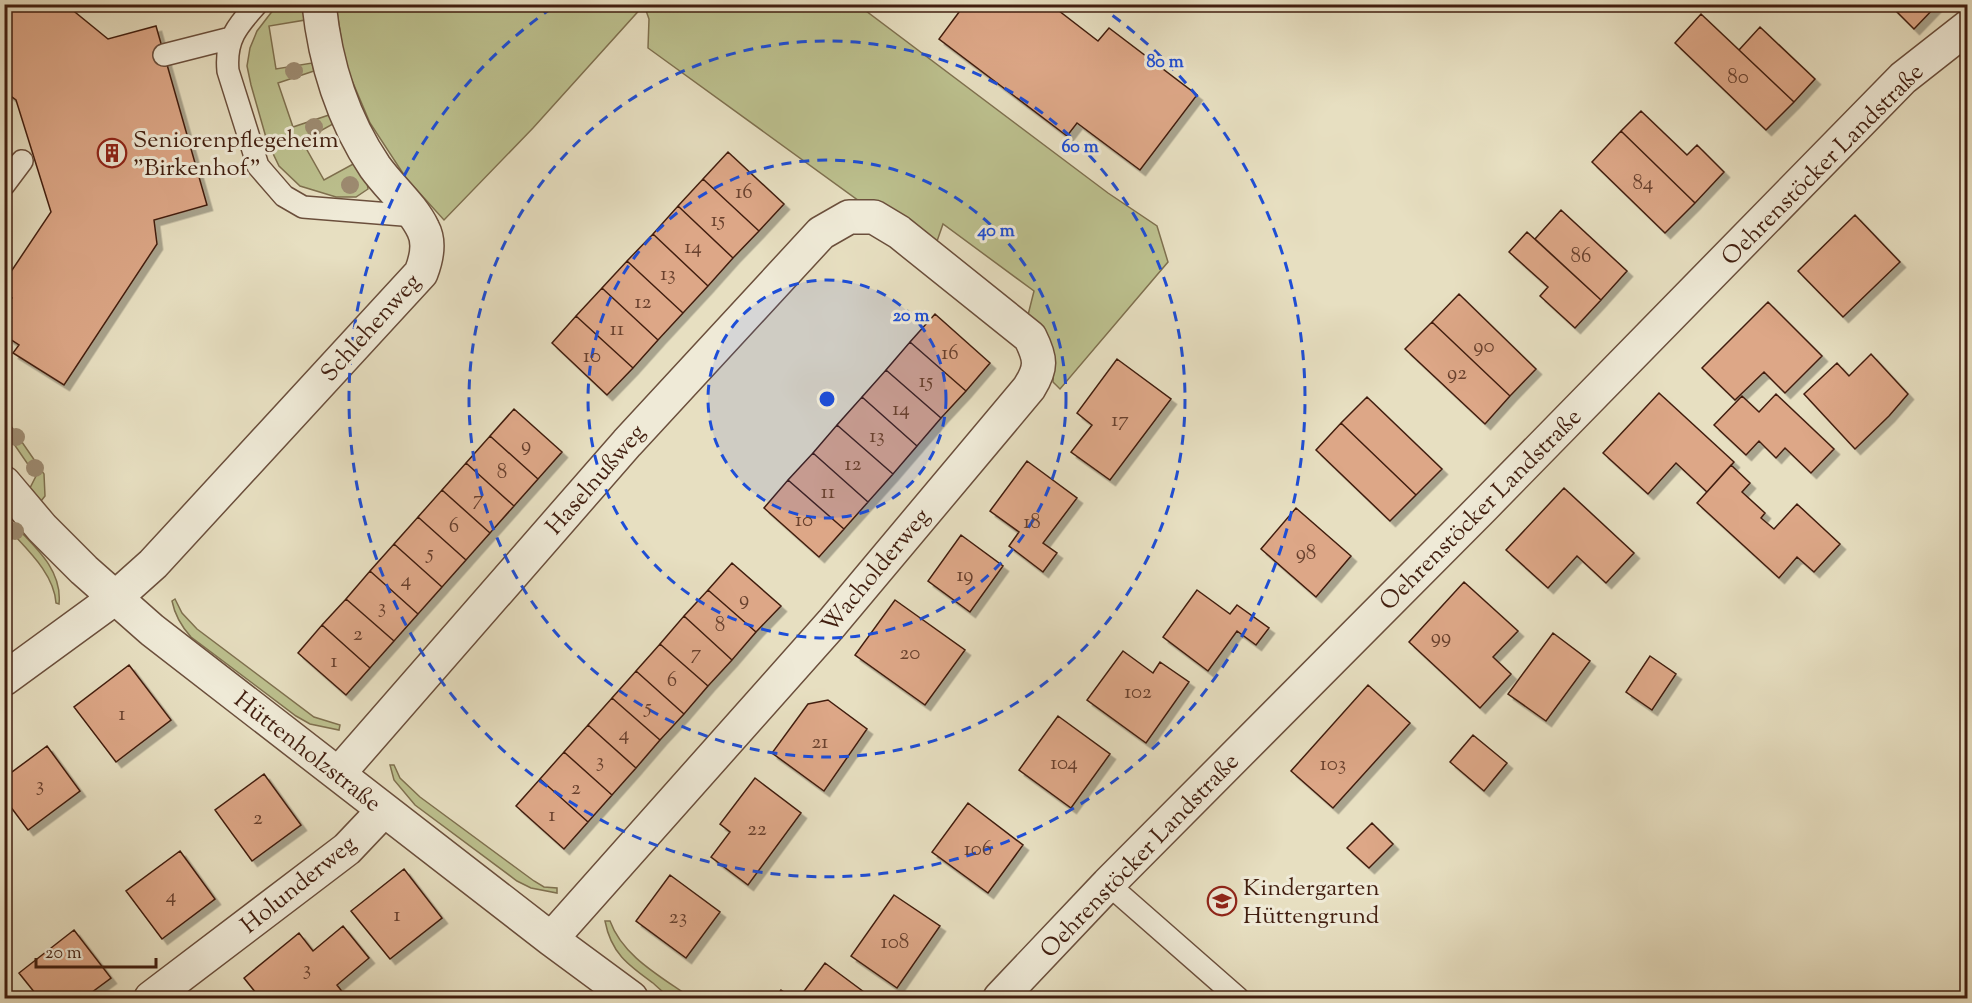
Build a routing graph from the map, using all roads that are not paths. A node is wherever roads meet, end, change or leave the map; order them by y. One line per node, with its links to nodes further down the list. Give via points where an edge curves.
1 (257, 4): 4 (lane)
2 (319, 4): 8 (street, Schlehenweg, via 329,64 348,118 375,167)
3 (1968, 27): 15 (street, Oehrenstöcker Landstraße, via 1903,78)
4 (231, 38): 5 (lane); 8 (lane, via 226,55 228,71 258,166 284,196 303,207)
5 (164, 55)
6 (22, 161): 7 (lane)
7 (4, 185)
8 (415, 216): 11 (street, Schlehenweg, via 427,246 421,273 188,528)
9 (874, 217): 13 (street, Haselnußweg, via 849,217 821,234 627,443); 16 (street, Wacholderweg, via 1030,337 1038,352 1039,372 832,623)
10 (4, 483): 11 (street, Hüttenholzstraße, via 42,528)
11 (115, 598): 12 (street, Schlehenweg); 13 (street, Hüttenholzstraße)
12 (4, 679)
13 (338, 774): 14 (street, Hüttenholzstraße)
14 (384, 810): 16 (street, Hüttenholzstraße); 18 (street, Holunderweg, via 347,849)
15 (1108, 884): 17 (street, Oehrenstöcker Landstraße); 20 (lane)
16 (551, 939): 19 (street, Hüttenholzstraße)
17 (1009, 995)
18 (151, 999)
19 (631, 999)
20 (1238, 999)

